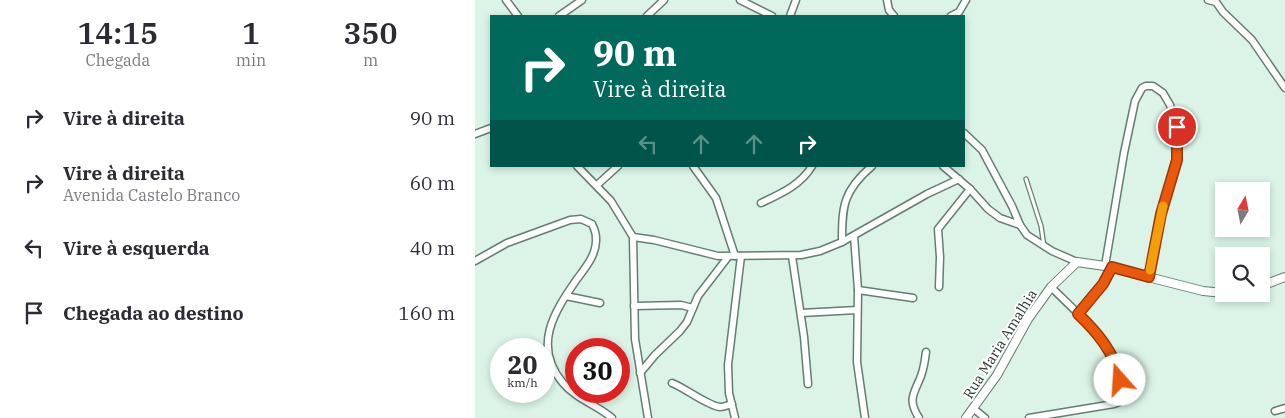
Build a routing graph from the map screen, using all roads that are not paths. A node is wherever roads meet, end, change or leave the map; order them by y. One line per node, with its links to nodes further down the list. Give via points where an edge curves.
1 (506, 0): 10 (street)
2 (582, 0): 11 (street)
3 (664, 0): 12 (street)
4 (740, 0): 13 (street)
5 (796, 0): 14 (street)
6 (887, 0): 15 (street)
7 (966, 0): 16 (street, via 959,12)
8 (1208, 0): 9 (street)
9 (1216, 1): 17 (street, via 1252,40)
10 (517, 15)
11 (560, 15)
12 (648, 15)
13 (769, 15)
14 (790, 15)
15 (893, 15)
16 (953, 15)
17 (1285, 88)
18 (490, 128): 19 (street)
19 (476, 133)
20 (965, 134): 32 (street, via 982,150)
21 (578, 167): 29 (street)
22 (617, 167): 29 (street)
23 (694, 167): 37 (street, via 716,198)
24 (811, 167): 31 (street, via 792,187)
25 (871, 167): 35 (street, via 854,183 845,201)
26 (944, 167): 27 (street)
27 (959, 179): 30 (street); 33 (street)
28 (1026, 179): 36 (lane)
29 (597, 185): 34 (street)
30 (970, 190): 32 (street, via 1000,218); 46 (street, via 937,229)
31 (761, 203)
32 (1020, 225): 36 (street)
33 (854, 236): 35 (street); 47 (street)
34 (633, 237): 37 (street, via 717,256); 52 (street)
35 (842, 242): 38 (street)
36 (1044, 246): 40 (street)
37 (735, 256): 38 (street); 53 (street, via 701,291); 61 (street, via 728,365)
38 (792, 256): 55 (street)
39 (475, 261): 49 (street, via 513,240 570,220 587,221 596,233 595,249)
40 (1077, 262): 41 (street); 45 (street, Rua Maria Amalhia)
41 (1108, 266): 42 (street); 42 (street, via 1124,152 1135,102 1142,88 1153,86 1163,93 1170,105 1177,127 1178,150); 56 (street, via 1103,284)
42 (1149, 277): 48 (street)
43 (1285, 277): 44 (street)
44 (1270, 283)
45 (1051, 287): 56 (street); 63 (street, Rua Maria Amalhia)
46 (939, 288)
47 (858, 290): 50 (street); 54 (street)
48 (1215, 292)
49 (566, 296): 51 (street); 66 (street, via 551,322 549,361 557,376 574,394)
50 (913, 298)
51 (600, 303)
52 (634, 306): 53 (street, via 681,305); 58 (street)
53 (693, 308): 58 (street, via 680,331)
54 (857, 310): 55 (street); 69 (street, via 857,362)
55 (801, 313): 60 (street)
56 (1078, 314): 65 (street, via 1098,335 1114,360 1122,396 1114,404)
57 (926, 352): 70 (street, via 911,397)
58 (640, 372): 67 (street)
59 (672, 383): 61 (street, via 712,404 722,407)
60 (808, 384)
61 (732, 404): 68 (street)
62 (1285, 408): 64 (street)
63 (974, 409): 71 (street, Rua Maria Amalhia); 72 (street)
64 (1275, 411)
65 (1059, 415): 73 (street)
66 (612, 418)
67 (648, 418)
68 (735, 418)
69 (865, 418)
70 (919, 418)
71 (966, 418)
72 (985, 418)
73 (1029, 418)

